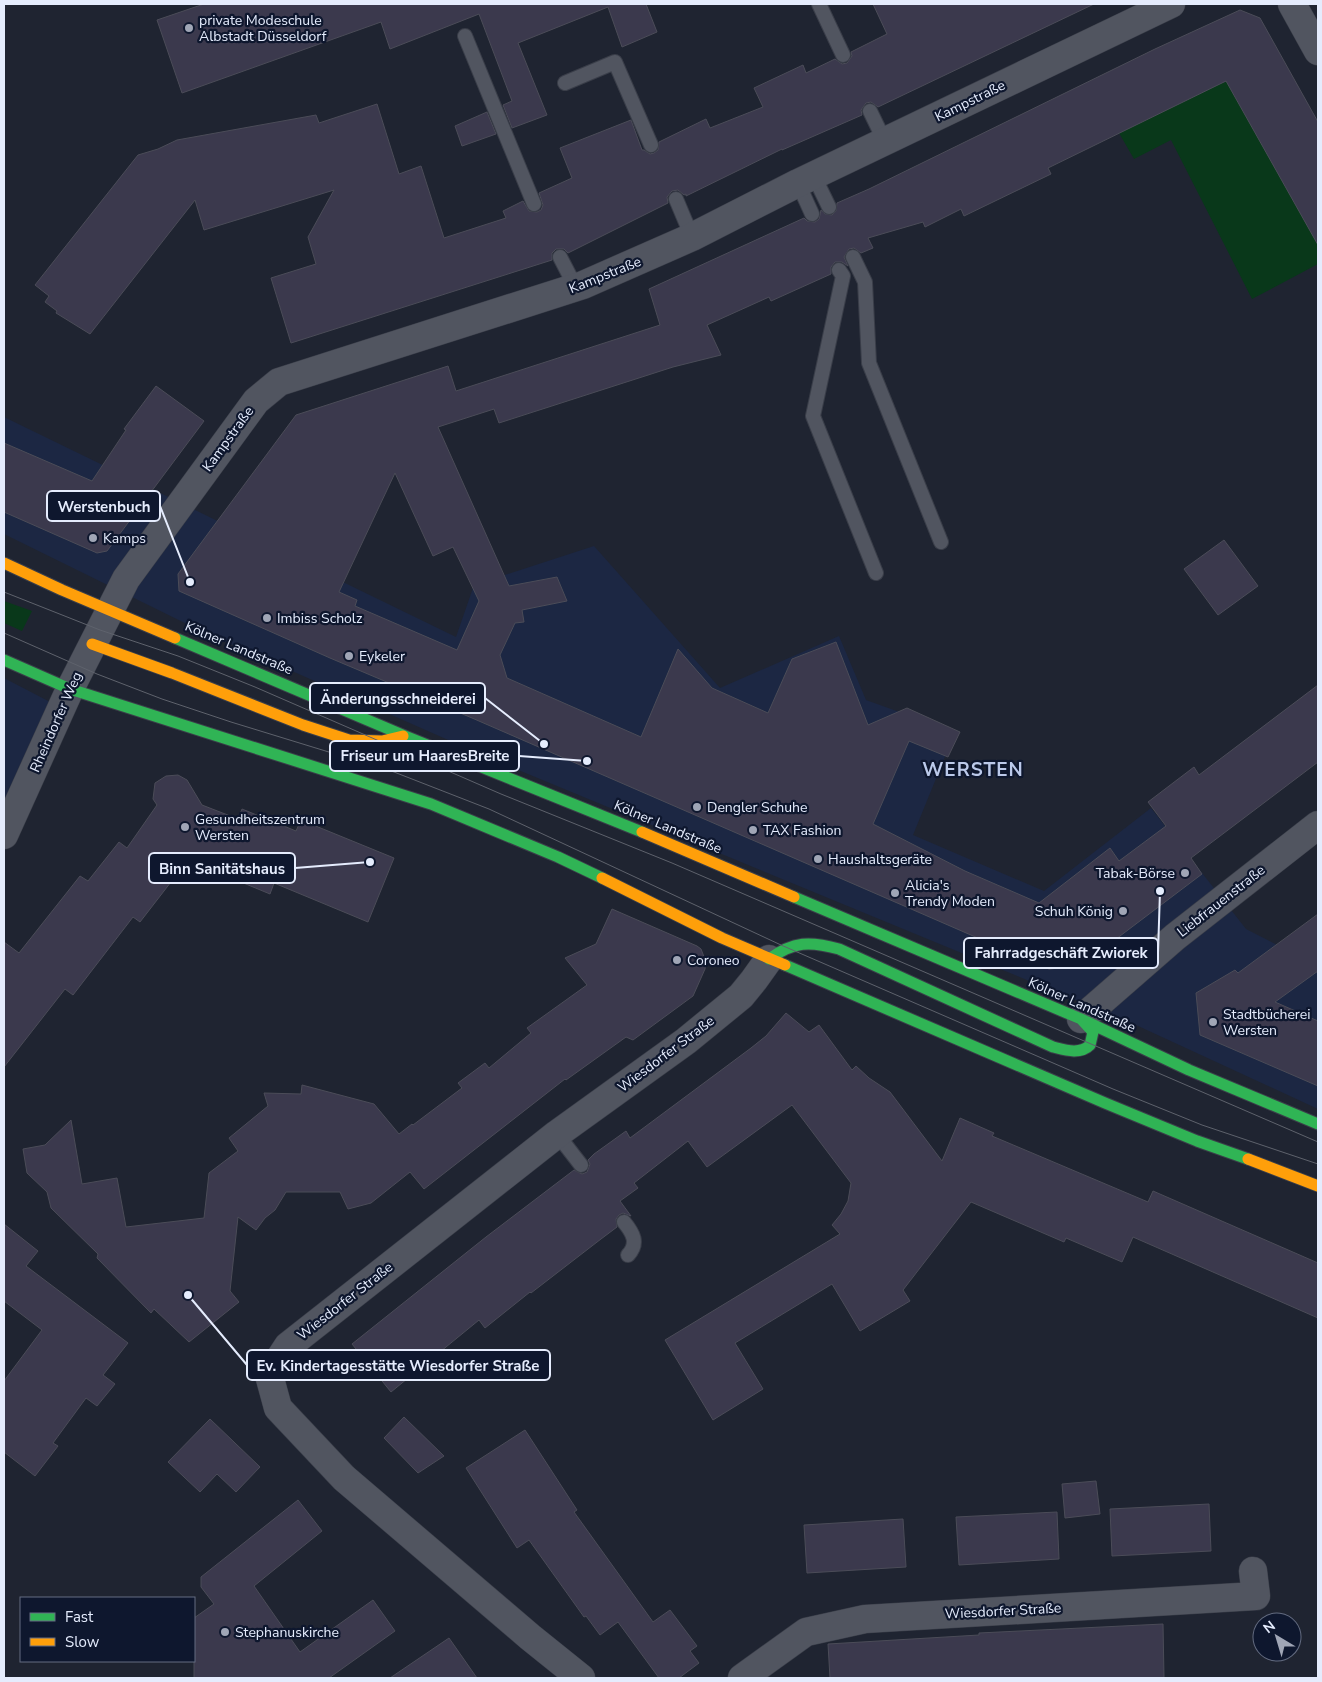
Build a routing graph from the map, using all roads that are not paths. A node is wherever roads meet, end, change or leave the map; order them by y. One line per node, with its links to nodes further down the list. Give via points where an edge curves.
1 (818, 4): 6 (lane)
2 (1171, 4): 9 (street, Kampstraße)
3 (1292, 4): 5 (street)
4 (466, 36): 13 (lane)
5 (1318, 51)
6 (843, 55)
7 (566, 83): 10 (lane, via 615,62)
8 (870, 111): 9 (lane)
9 (885, 142): 11 (street, Kampstraße)
10 (651, 146)
11 (806, 180): 14 (lane); 15 (lane); 16 (street, Kampstraße)
12 (676, 199): 16 (lane)
13 (534, 204)
14 (829, 206)
15 (812, 214)
16 (692, 237): 20 (street, Kampstraße)
17 (560, 257): 20 (lane)
18 (853, 257): 21 (lane, via 865,282 869,363)
19 (839, 270): 23 (lane, via 843,276 813,416)
20 (576, 288): 24 (street, Kampstraße, via 279,382 256,401 126,579)
21 (941, 542)
22 (4, 563): 24 (main road, Kölner Landstraße)
23 (876, 573)
24 (110, 610): 25 (street, Rheindorfer Weg); 28 (main road, Kölner Landstraße)
25 (92, 644): 27 (street, Rheindorfer Weg); 28 (main road, via 348,740 382,741)
26 (4, 660): 27 (main road)
27 (70, 689): 30 (street, Rheindorfer Weg); 31 (main road, via 431,804 558,857)
28 (405, 736): 32 (main road, Kölner Landstraße, via 599,814)
29 (1318, 825): 32 (street, Liebfrauenstraße, via 1175,937)
30 (4, 835)
31 (769, 958): 32 (main road, via 802,943 839,948 1066,1050 1085,1049 1091,1044 1092,1031); 34 (street, Wiesdorfer Straße, via 741,996 686,1041); 36 (main road, via 1104,1103)
32 (1081, 1019): 33 (main road, Kölner Landstraße, via 1189,1070)
33 (1318, 1124)
34 (557, 1134): 35 (lane); 40 (street, Wiesdorfer Straße, via 288,1346 269,1375 278,1408 344,1478)
35 (581, 1165)
36 (1318, 1186)
37 (624, 1222): 38 (lane, via 635,1241)
38 (628, 1255)
39 (1253, 1572): 41 (street, Wiesdorfer Straße, via 1256,1596 865,1619 806,1632)
40 (581, 1678)
41 (742, 1678)

